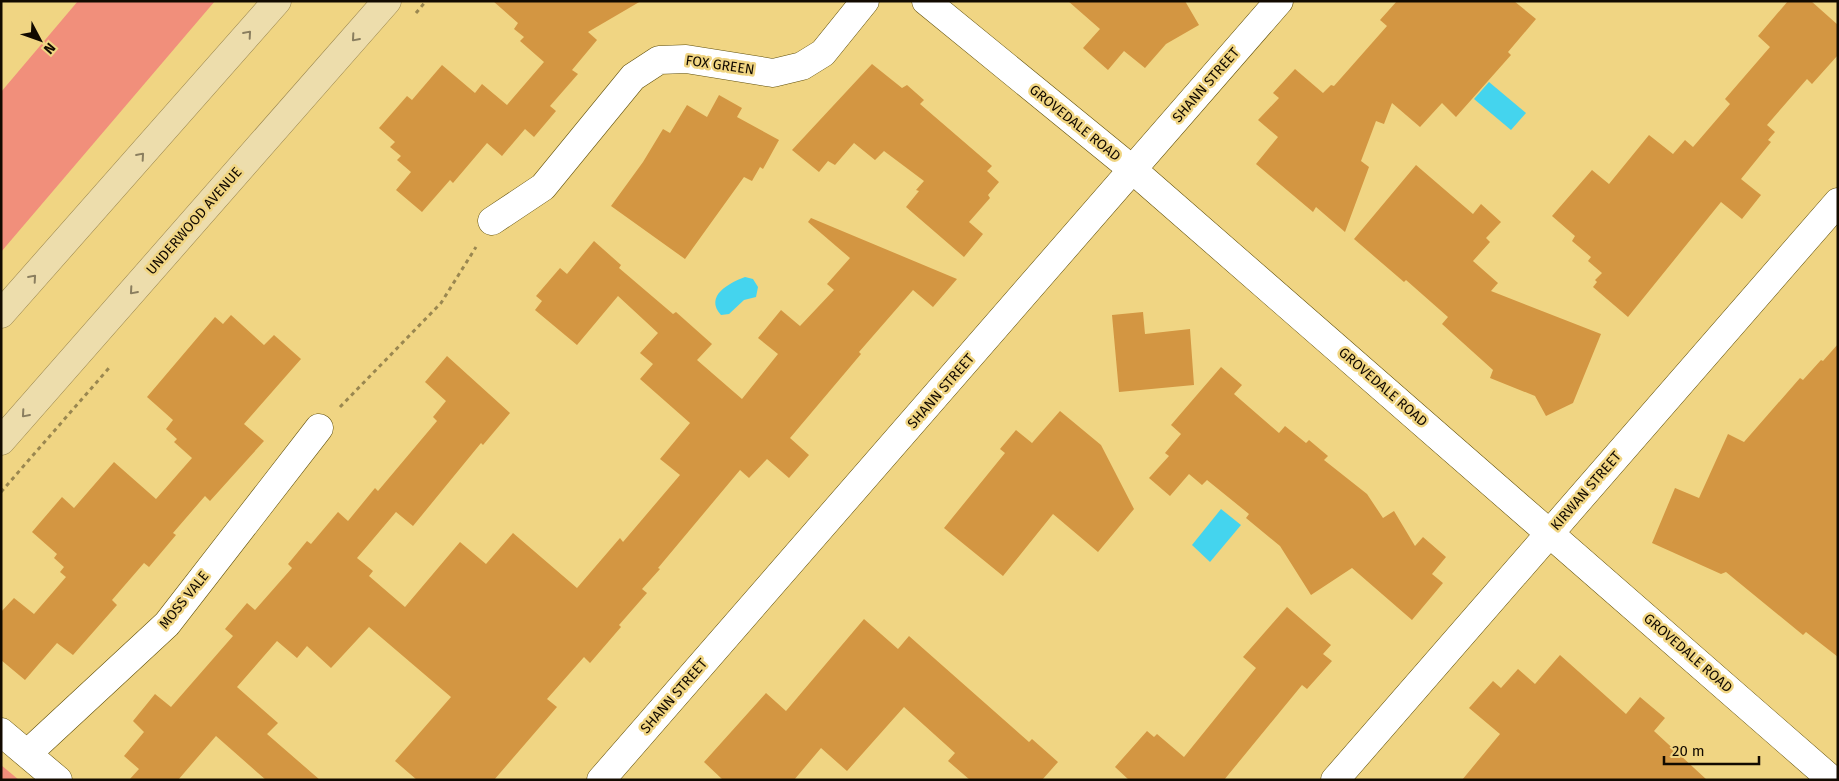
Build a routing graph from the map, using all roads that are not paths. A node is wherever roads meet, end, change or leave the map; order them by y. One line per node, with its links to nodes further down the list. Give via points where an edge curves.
1 (277, 1): 9 (main road, one-way to 1)
2 (387, 1): 11 (main road, UNDERWOOD AVENUE, one-way to 11)
3 (865, 1): 8 (street, FOX GREEN, via 823,54 802,66 773,73 686,59 660,60 633,77 543,187)
4 (926, 1): 6 (street, GROVEDALE ROAD)
5 (1279, 1): 6 (street, SHANN STREET)
6 (1133, 170): 12 (street, GROVEDALE ROAD); 16 (street, SHANN STREET)
7 (1838, 202): 12 (street, KIRWAN STREET)
8 (492, 221)
9 (1, 314)
10 (319, 428): 14 (street, MOSS VALE, via 167,624)
11 (1, 441)
12 (1550, 532): 17 (street, KIRWAN STREET); 18 (street, GROVEDALE ROAD)
13 (1, 732): 14 (street)
14 (28, 753): 15 (street)
15 (58, 780)
16 (601, 780)
17 (1335, 780)
18 (1832, 780)

